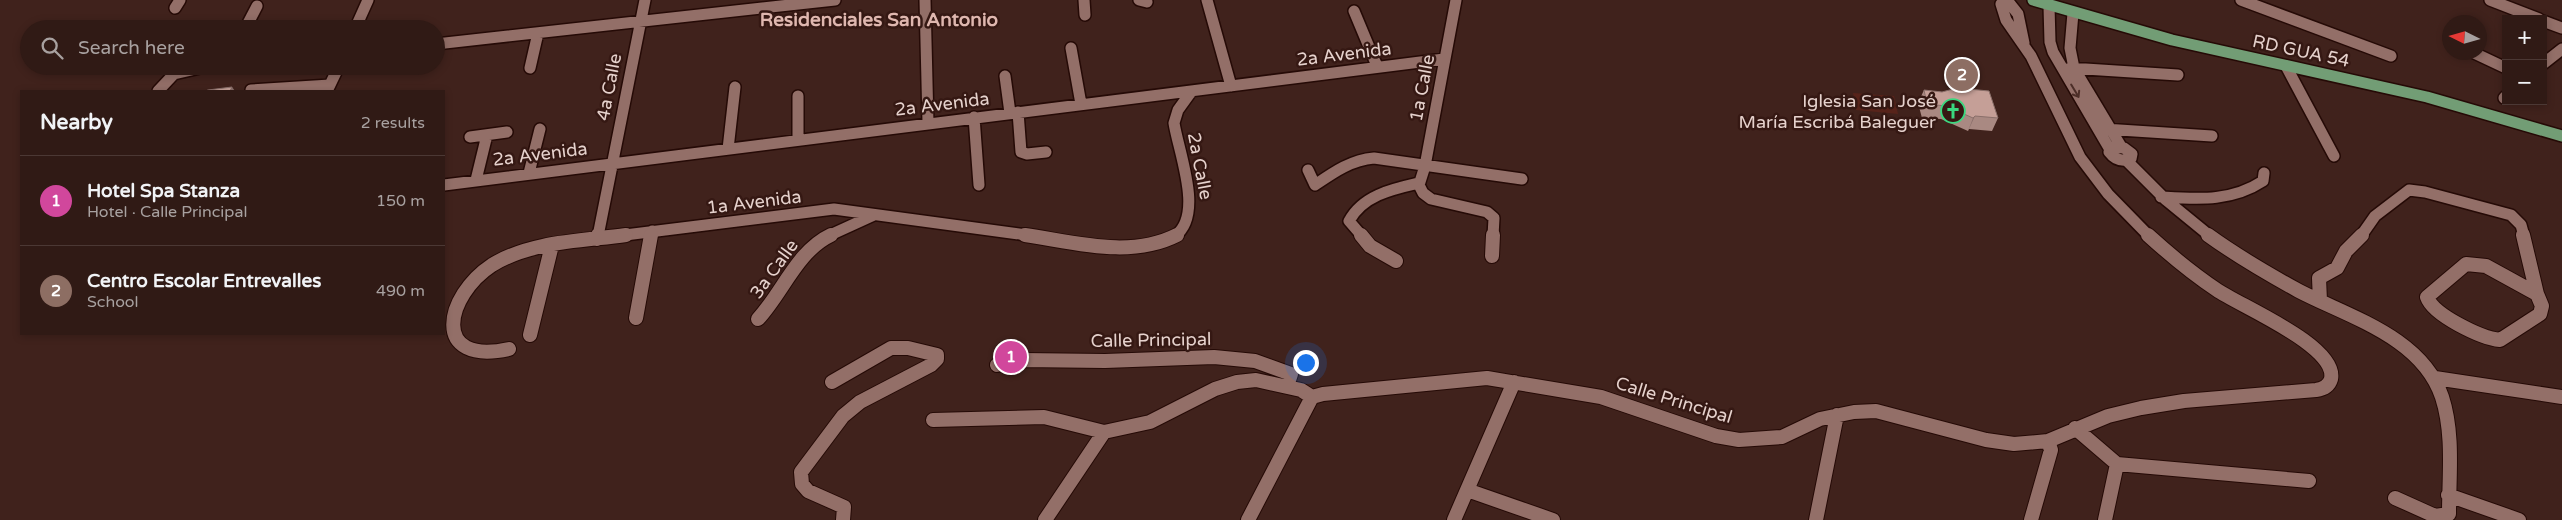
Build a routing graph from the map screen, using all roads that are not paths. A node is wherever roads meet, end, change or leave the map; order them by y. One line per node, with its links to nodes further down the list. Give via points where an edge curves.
1 (368, 0): 24 (street)
2 (645, 0): 22 (street, 4a Calle)
3 (791, 0): 22 (street)
4 (835, 0): 22 (street)
5 (925, 0): 56 (street)
6 (1084, 0): 20 (street)
7 (1206, 0): 46 (street)
8 (1456, 0): 33 (street, 1a Calle)
9 (2006, 0): 105 (street, via 2001,4 2009,27 2024,43 2080,157 2122,208 2194,276 2309,344 2332,374 2325,387 2307,391 2150,406)
10 (2033, 0): 16 (main road, RD GUA 54)
11 (2240, 0): 17 (street)
12 (2273, 0): 17 (street)
13 (2490, 0): 14 (street)
14 (2509, 4): 21 (street)
15 (257, 6): 23 (street)
16 (2049, 6): 19 (main road, RD GUA 54); 39 (street, via 2051,48)
17 (2262, 8): 32 (street)
18 (1354, 11): 36 (street)
19 (2073, 13): 37 (main road, RD GUA 54); 41 (street, via 2069,50)
20 (1086, 15)
21 (2531, 15)
22 (641, 19): 27 (street); 28 (street); 72 (street, 4a Calle)
23 (250, 20)
24 (359, 20)
25 (2547, 22): 26 (street)
26 (2562, 28)
27 (538, 33): 29 (street); 40 (street)
28 (445, 38)
29 (445, 43)
30 (1071, 48): 53 (street)
31 (2562, 49): 35 (street)
32 (2391, 56)
33 (1444, 59): 36 (street, 2a Avenida); 73 (street, 1a Calle)
34 (2487, 59): 38 (street)
35 (2547, 61)
36 (1377, 66): 46 (street, 2a Avenida)
37 (2286, 66): 63 (main road, RD GUA 54, via 2419,95); 70 (street)
38 (2502, 66)
39 (2060, 67): 41 (street); 57 (street, one-way to 57)
40 (530, 68)
41 (2074, 68): 44 (street); 59 (street)
42 (171, 75): 49 (street)
43 (334, 75): 48 (street)
44 (2178, 75)
45 (1005, 76): 54 (street)
46 (1231, 86): 51 (street, 2a Avenida)
47 (735, 87): 68 (street)
48 (328, 88): 50 (street)
49 (159, 90)
50 (251, 90)
51 (1191, 92): 53 (street, 2a Avenida); 86 (street, 2a Calle, via 1178,110 1174,123 1191,207 1189,221 1180,234)
52 (798, 96): 65 (street)
53 (1081, 104): 54 (street, 2a Avenida)
54 (1014, 113): 55 (street, 2a Avenida); 69 (street, via 1021,152)
55 (974, 117): 56 (street, 2a Avenida); 81 (street)
56 (928, 123): 65 (street, 2a Avenida)
57 (2097, 127): 59 (street); 66 (street)
58 (540, 129): 75 (street)
59 (2110, 130): 62 (street); 67 (street)
60 (507, 132): 61 (street)
61 (487, 135): 64 (street); 78 (street)
62 (2212, 136)
63 (2562, 136)
64 (470, 137)
65 (798, 140): 68 (street, 2a Avenida)
66 (2109, 148): 67 (street); 71 (street, via 2112,157)
67 (2122, 148): 71 (street, via 2132,154 2132,159)
68 (728, 149): 72 (street, 2a Avenida)
69 (1046, 152)
70 (2334, 156)
71 (2126, 161): 82 (street)
72 (612, 163): 75 (street, 2a Avenida); 85 (street, 4a Calle)
73 (1425, 166): 74 (street, via 1363,160 1342,167 1315,184); 77 (street); 79 (street, 1a Calle)
74 (1308, 170)
75 (529, 173): 78 (street, 2a Avenida)
76 (2264, 173): 82 (street, via 2263,181 2251,191 2235,196 2216,199)
77 (1522, 179)
78 (476, 180): 80 (street, 2a Avenida)
79 (1419, 183): 88 (street, via 1420,188 1434,199 1492,213); 89 (street, via 1386,192 1358,208 1349,221 1370,246)
80 (445, 184)
81 (980, 186)
82 (2161, 197): 91 (street, via 2199,229 2238,255)
83 (874, 215): 84 (street, 1a Avenida, via 834,209); 86 (street, 1a Avenida, via 1127,249 1148,248); 93 (street, 3a Calle, via 809,248 773,303)
84 (652, 231): 85 (street, 1a Avenida); 92 (street)
85 (597, 239): 87 (street, 1a Avenida)
86 (1168, 242)
87 (552, 245): 94 (street); 95 (street, 1a Avenida, via 510,256 490,266 468,288 454,312 455,336 469,350 488,353)
88 (1492, 256)
89 (1396, 261)
90 (2537, 294): 90 (street, via 2542,306 2540,314 2500,340 2479,334 2436,308 2427,297 2466,264 2486,266); 91 (street, via 2521,225 2515,219 2409,190 2375,216 2346,251 2337,268 2319,278)
91 (2320, 301): 97 (street, via 2381,331 2403,346)
92 (636, 318)
93 (758, 319)
94 (530, 335)
95 (509, 349)
96 (997, 365): 100 (street, Calle Principal, via 1022,360 1217,356 1271,365 1286,371 1292,378)
97 (2435, 378): 102 (street); 111 (street, via 2446,408 2450,433)
98 (832, 382): 113 (street, via 891,348 908,348 937,355 932,365 860,402 842,416 801,472 802,484 808,491 844,507)
99 (1514, 382): 101 (street, Calle Principal, via 1473,379); 103 (street, Calle Principal, via 1601,397 1716,436 1739,440 1782,437 1820,419); 110 (street)
100 (1287, 386): 101 (street); 106 (street, via 1256,380 1228,384 1150,422)
101 (1312, 397): 115 (street)
102 (2562, 397)
103 (1837, 415): 107 (street, Calle Principal, via 1876,411 1986,440 2014,444); 118 (street)
104 (933, 420): 106 (street, via 1044,417)
105 (2075, 428): 107 (street); 108 (street)
106 (1104, 432): 114 (street)
107 (2048, 441): 119 (street, via 2051,450)
108 (2117, 464): 109 (street); 120 (street)
109 (2309, 481)
110 (1467, 490): 116 (street); 117 (street)
111 (2448, 495): 112 (street, via 2449,514 2442,516 2435,516); 121 (street)
112 (2395, 498)
113 (843, 520)
114 (1045, 520)
115 (1248, 520)
116 (1454, 520)
117 (1553, 520)
118 (1816, 520)
119 (2031, 520)
120 (2105, 520)
121 (2519, 520)

